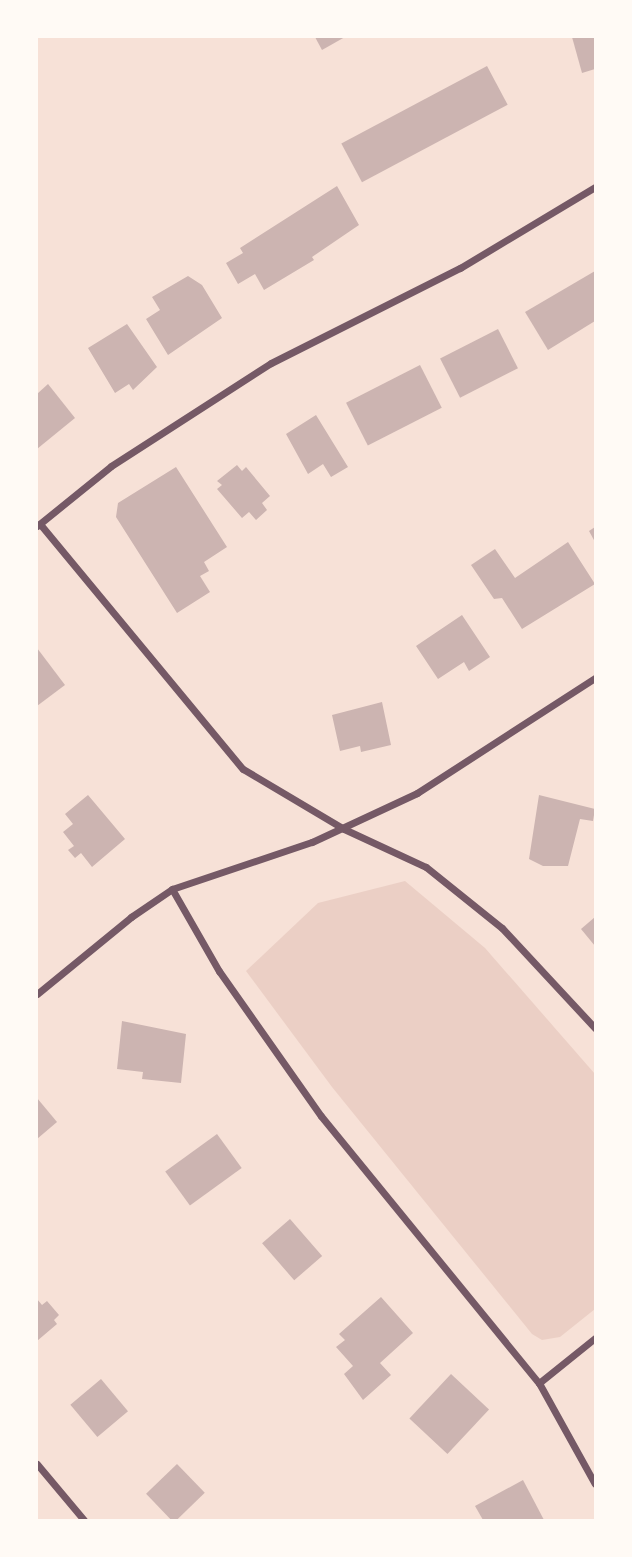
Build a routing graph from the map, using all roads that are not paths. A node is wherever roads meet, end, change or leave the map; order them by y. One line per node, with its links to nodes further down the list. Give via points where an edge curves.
1 (595, 187): 2 (street, via 460,268 271,363 111,466)
2 (38, 525): 4 (street, via 243,769)
3 (595, 678): 4 (street, via 417,793)
4 (344, 829): 5 (street); 7 (street, via 426,867 502,928)
5 (172, 889): 6 (street); 9 (street, via 219,971 321,1116)
6 (37, 994)
7 (595, 1028)
8 (595, 1338): 9 (street)
9 (539, 1383): 11 (street)
10 (37, 1464): 12 (street)
11 (595, 1484)
12 (84, 1520)

